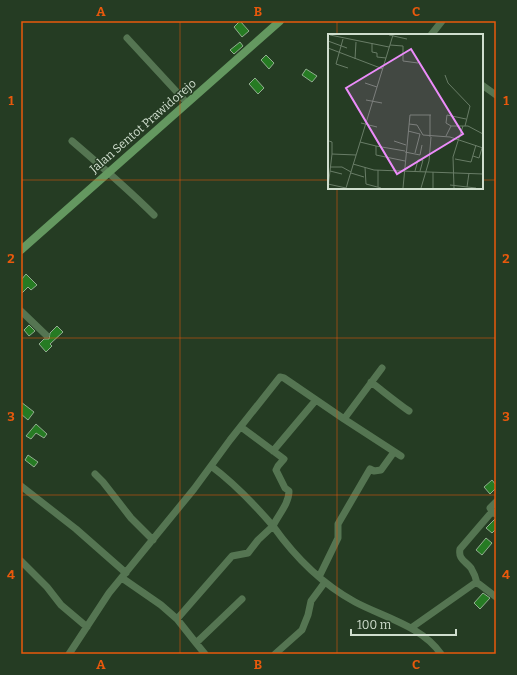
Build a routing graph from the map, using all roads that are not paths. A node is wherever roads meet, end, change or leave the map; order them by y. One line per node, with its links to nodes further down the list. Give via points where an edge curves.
1 (280, 21): 7 (main road, Jalan Sentot Prawidorejo)
2 (442, 21): 3 (street)
3 (432, 34)
4 (127, 38): 7 (street)
5 (483, 86): 6 (street)
6 (496, 95)
7 (187, 103): 9 (main road, Jalan Sentot Prawidorejo)
8 (72, 141): 9 (street)
9 (108, 174): 10 (street, via 119,181); 11 (main road, Jalan Sentot Prawidorejo)
10 (154, 215)
11 (21, 250)
12 (21, 311): 13 (street)
13 (46, 335)
14 (382, 368): 15 (street)
15 (371, 382): 17 (street); 18 (street)
16 (316, 400): 18 (street); 19 (street, via 280,377); 20 (street)
17 (409, 411)
18 (344, 419): 21 (street)
19 (241, 427): 20 (street); 23 (street)
20 (273, 451): 28 (street, via 284,459 278,466 277,473 289,492 287,502)
21 (394, 452): 22 (street); 32 (street, via 381,470 370,469 338,524 338,538)
22 (401, 456)
23 (211, 466): 28 (street, via 237,487); 29 (street)
24 (95, 474): 29 (street, via 115,500)
25 (21, 486): 31 (street, via 76,529)
26 (496, 502): 27 (street, via 490,508)
27 (494, 513): 33 (street, via 460,549 460,556 474,573)
28 (273, 526): 32 (street, via 302,562); 36 (street, via 248,553 232,556)
29 (153, 540): 31 (street)
30 (21, 561): 37 (street, via 61,605)
31 (124, 576): 36 (street); 37 (street, via 109,593)
32 (322, 580): 38 (street, via 356,602); 42 (street, via 311,601 302,630)
33 (477, 583): 34 (street); 38 (street)
34 (496, 597)
35 (242, 598): 39 (street)
36 (177, 619): 39 (street)
37 (87, 627): 40 (street)
38 (412, 628): 43 (street)
39 (196, 643): 41 (street)
40 (69, 654)
41 (205, 654)
42 (275, 654)
43 (441, 654)

